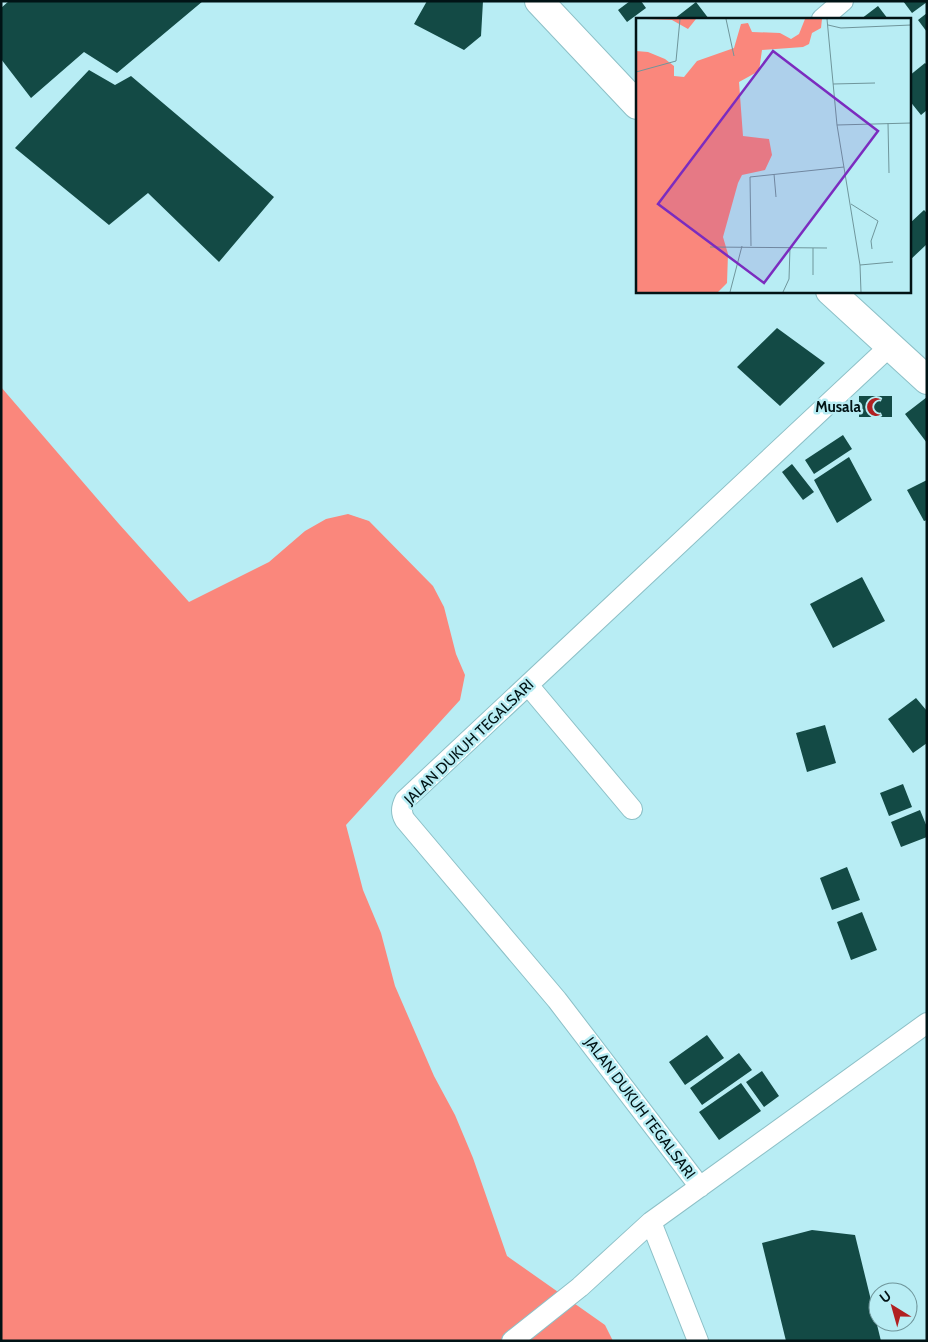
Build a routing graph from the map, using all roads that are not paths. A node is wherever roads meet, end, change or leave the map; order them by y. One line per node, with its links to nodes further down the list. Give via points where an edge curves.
1 (539, 1): 4 (main road)
2 (843, 1): 3 (street)
3 (823, 18)
4 (636, 104)
5 (831, 292): 6 (main road)
6 (890, 346): 7 (main road); 8 (street, JALAN DUKUH TEGALSARI)
7 (927, 380)
8 (528, 685): 9 (street); 11 (street, JALAN DUKUH TEGALSARI, via 405,800 402,815 558,1000)
9 (632, 810)
10 (925, 1028): 11 (street, JALAN DUKUH TEGALSARI)
11 (700, 1187): 12 (street, JALAN DUKUH TEGALSARI)
12 (651, 1222): 13 (street, JALAN DUKUH TEGALSARI, via 580,1287); 14 (street)
13 (512, 1341)
14 (698, 1341)

